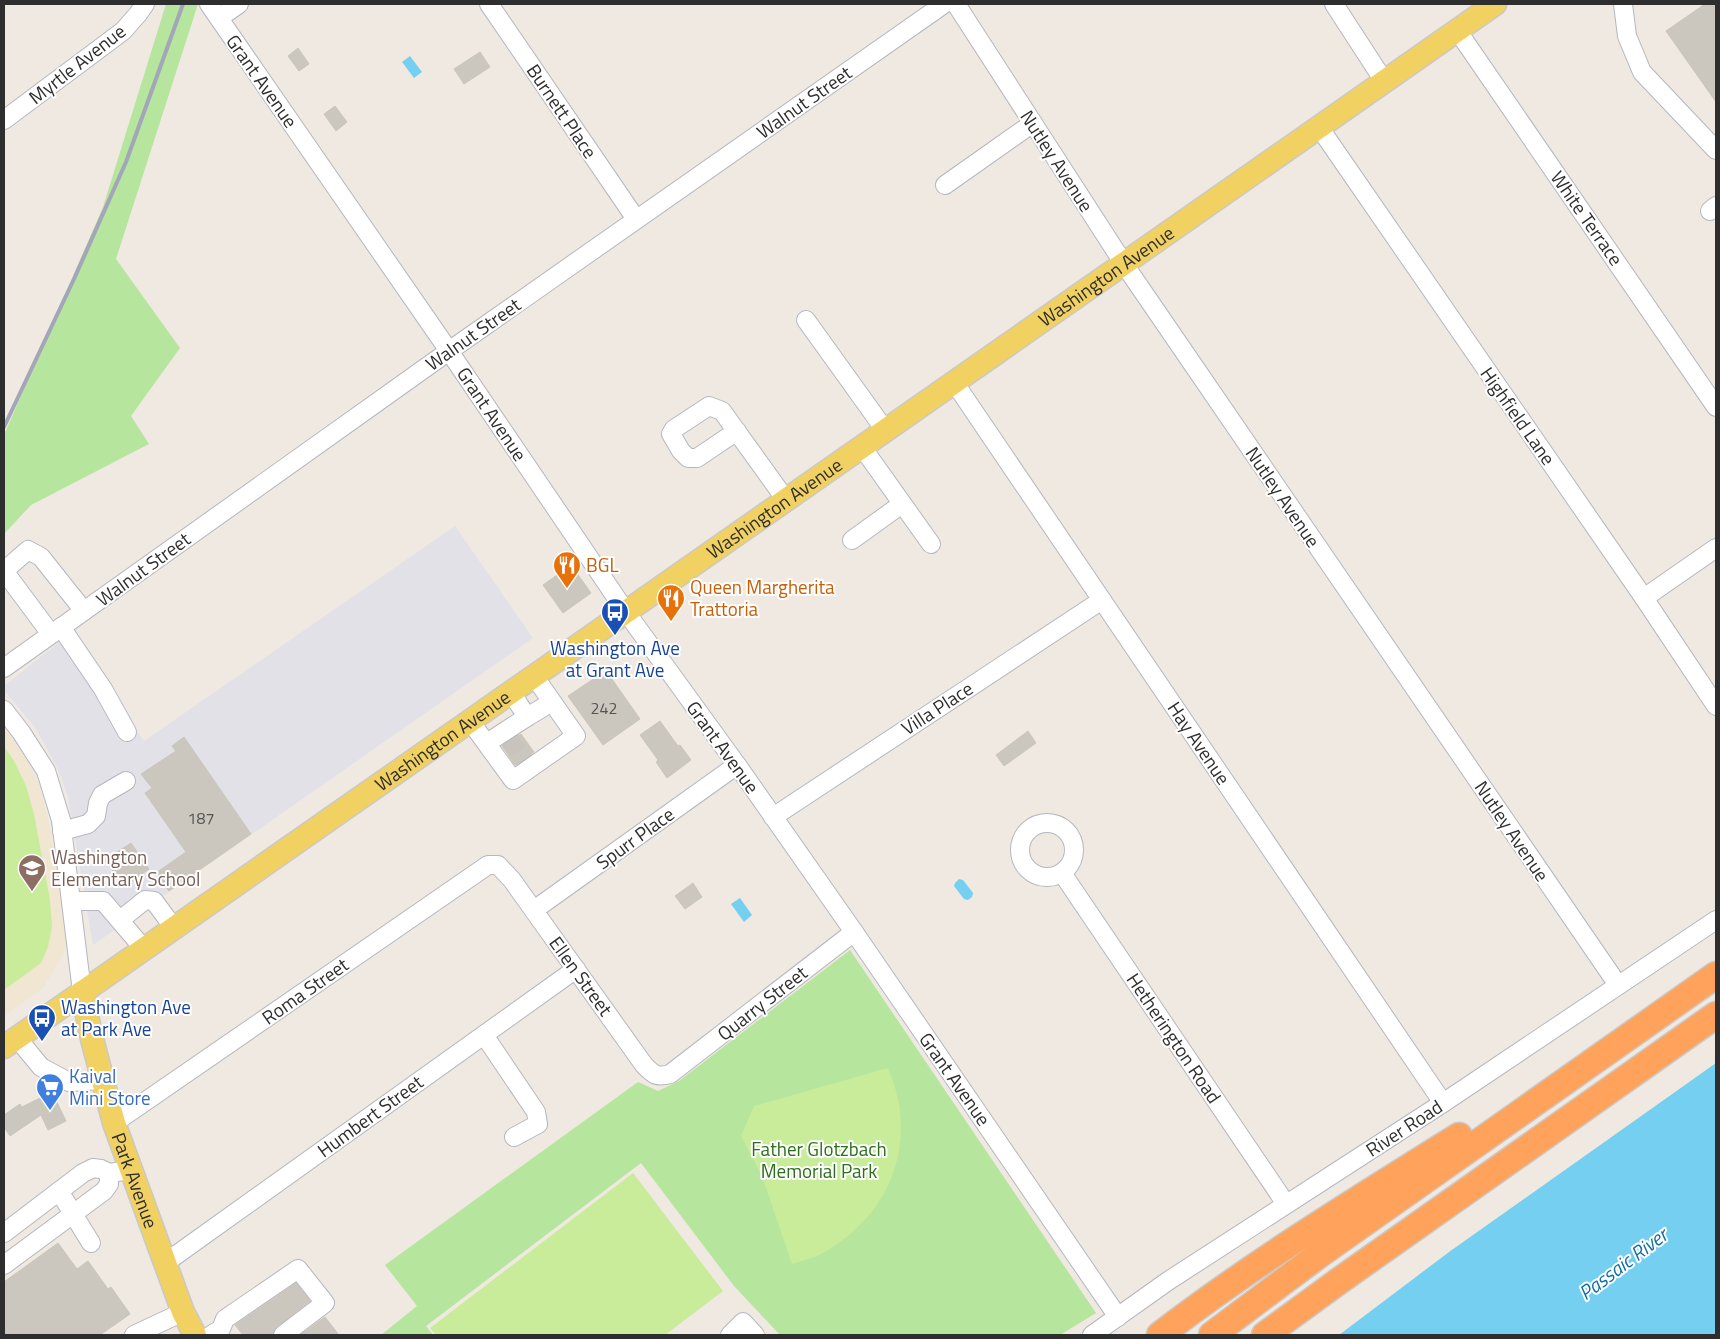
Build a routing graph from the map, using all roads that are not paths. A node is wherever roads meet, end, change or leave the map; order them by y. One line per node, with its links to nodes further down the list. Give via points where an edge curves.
1 (145, 4): 12 (street, Myrtle Avenue, via 123,31)
2 (240, 4): 9 (street)
3 (489, 4): 17 (street, Burnett Place)
4 (944, 4): 17 (street, Walnut Street)
5 (956, 4): 13 (street, Nutley Avenue)
6 (1334, 4): 11 (street)
7 (1495, 4): 10 (main road, Washington Avenue)
8 (1623, 4): 15 (street, via 1627,36 1642,72)
9 (214, 11): 20 (street, Grant Avenue)
10 (1457, 30): 11 (main road, Washington Avenue); 22 (street, White Terrace)
11 (1384, 81): 14 (main road, Washington Avenue)
12 (4, 120)
13 (1033, 123): 16 (street); 18 (street, Nutley Avenue)
14 (1319, 127): 18 (main road, Washington Avenue); 32 (street, Highfield Lane)
15 (1716, 150)
16 (945, 185)
17 (636, 219): 20 (street, Walnut Street)
18 (1124, 264): 21 (main road, Washington Avenue); 64 (street, Nutley Avenue)
19 (806, 320): 23 (street)
20 (448, 351): 34 (street, Walnut Street); 35 (street, Grant Avenue)
21 (954, 382): 23 (main road, Washington Avenue); 33 (street, Hay Avenue)
22 (1716, 407)
23 (885, 430): 25 (main road, Washington Avenue)
24 (737, 431): 26 (street)
25 (862, 447): 26 (main road, Washington Avenue); 27 (street)
26 (786, 500): 35 (main road, Washington Avenue)
27 (902, 504): 28 (street); 29 (street)
28 (852, 540)
29 (930, 544)
30 (1716, 548): 32 (street)
31 (4, 571): 34 (street, via 28,550 37,554); 36 (street)
32 (1644, 598): 41 (street, Highfield Lane)
33 (1102, 600): 51 (street, Villa Place); 72 (street, Hay Avenue)
34 (84, 611): 36 (street, Walnut Street)
35 (626, 612): 38 (main road, Washington Avenue); 49 (street, Grant Avenue)
36 (56, 631): 37 (street, Walnut Street); 46 (street, via 103,689)
37 (4, 668)
38 (534, 676): 39 (main road, Washington Avenue); 40 (street)
39 (511, 692): 42 (main road, Washington Avenue); 44 (street)
40 (552, 702): 44 (street); 48 (street, via 576,736 528,764 513,780)
41 (1716, 706)
42 (488, 708): 45 (main road, Washington Avenue); 47 (street)
43 (4, 710): 52 (street, Park Avenue, via 46,771)
44 (527, 717): 47 (street)
45 (470, 721): 48 (street); 59 (main road, Washington Avenue)
46 (127, 732)
47 (506, 734): 48 (street)
48 (487, 743)
49 (737, 765): 51 (street, Grant Avenue); 56 (street, Spurr Place)
50 (126, 781): 52 (street, via 102,795 96,816 88,824)
51 (773, 817): 60 (street, Grant Avenue)
52 (62, 831): 55 (street, Park Avenue)
53 (498, 865): 56 (street, Ellen Street); 73 (street, Roma Street, via 488,865)
54 (1062, 873): 78 (street, Hetherington Road)
55 (71, 901): 57 (street, via 103,901); 65 (street, Park Avenue)
56 (534, 910): 62 (street, Ellen Street)
57 (120, 920): 59 (street, via 145,900 154,901); 61 (street)
58 (1716, 920): 64 (street, River Road)
59 (174, 928): 61 (main road, Washington Avenue)
60 (854, 932): 70 (street, Quarry Street); 86 (street, Grant Avenue)
61 (144, 949): 65 (main road, Washington Avenue)
62 (576, 969): 68 (street, Humbert Street); 70 (street, Ellen Street, via 644,1065 661,1077)
63 (1716, 975): 67 (highway)
64 (1618, 985): 72 (street, River Road)
65 (82, 992): 69 (main road, Washington Avenue); 71 (main road, Park Avenue)
66 (1716, 1015): 84 (highway)
67 (1632, 1034): 93 (highway, via 1479,1123 1341,1209); 94 (highway, via 1320,1254)
68 (484, 1035): 74 (street, via 536,1112 538,1124); 82 (street, Humbert Street)
69 (10, 1042): 71 (street, via 41,1067 69,1082)
70 (670, 1074)
71 (102, 1080): 73 (main road, Park Avenue)
72 (1443, 1103): 78 (street, River Road)
73 (114, 1123): 75 (main road, Park Avenue)
74 (514, 1137)
75 (131, 1170): 76 (street); 82 (main road, Park Avenue)
76 (109, 1173): 77 (street, via 93,1168); 79 (street, via 107,1188)
77 (59, 1191): 79 (street); 80 (street)
78 (1286, 1204): 86 (street, River Road)
79 (73, 1215): 81 (street); 83 (street)
80 (4, 1233)
81 (91, 1243)
82 (165, 1263): 85 (main road, Park Avenue)
83 (4, 1265)
84 (1339, 1281): 95 (highway); 96 (highway)
85 (183, 1312): 87 (street); 88 (main road, Park Avenue)
86 (1118, 1317): 92 (street, River Road)
87 (134, 1335)
88 (198, 1335): 89 (street, via 221,1329 225,1320 298,1269 325,1303)
89 (283, 1335)
90 (730, 1335): 91 (street, via 743,1322)
91 (755, 1335)
92 (1092, 1335)
93 (1160, 1335)
94 (1212, 1335)
95 (1265, 1335)
96 (1280, 1335)

